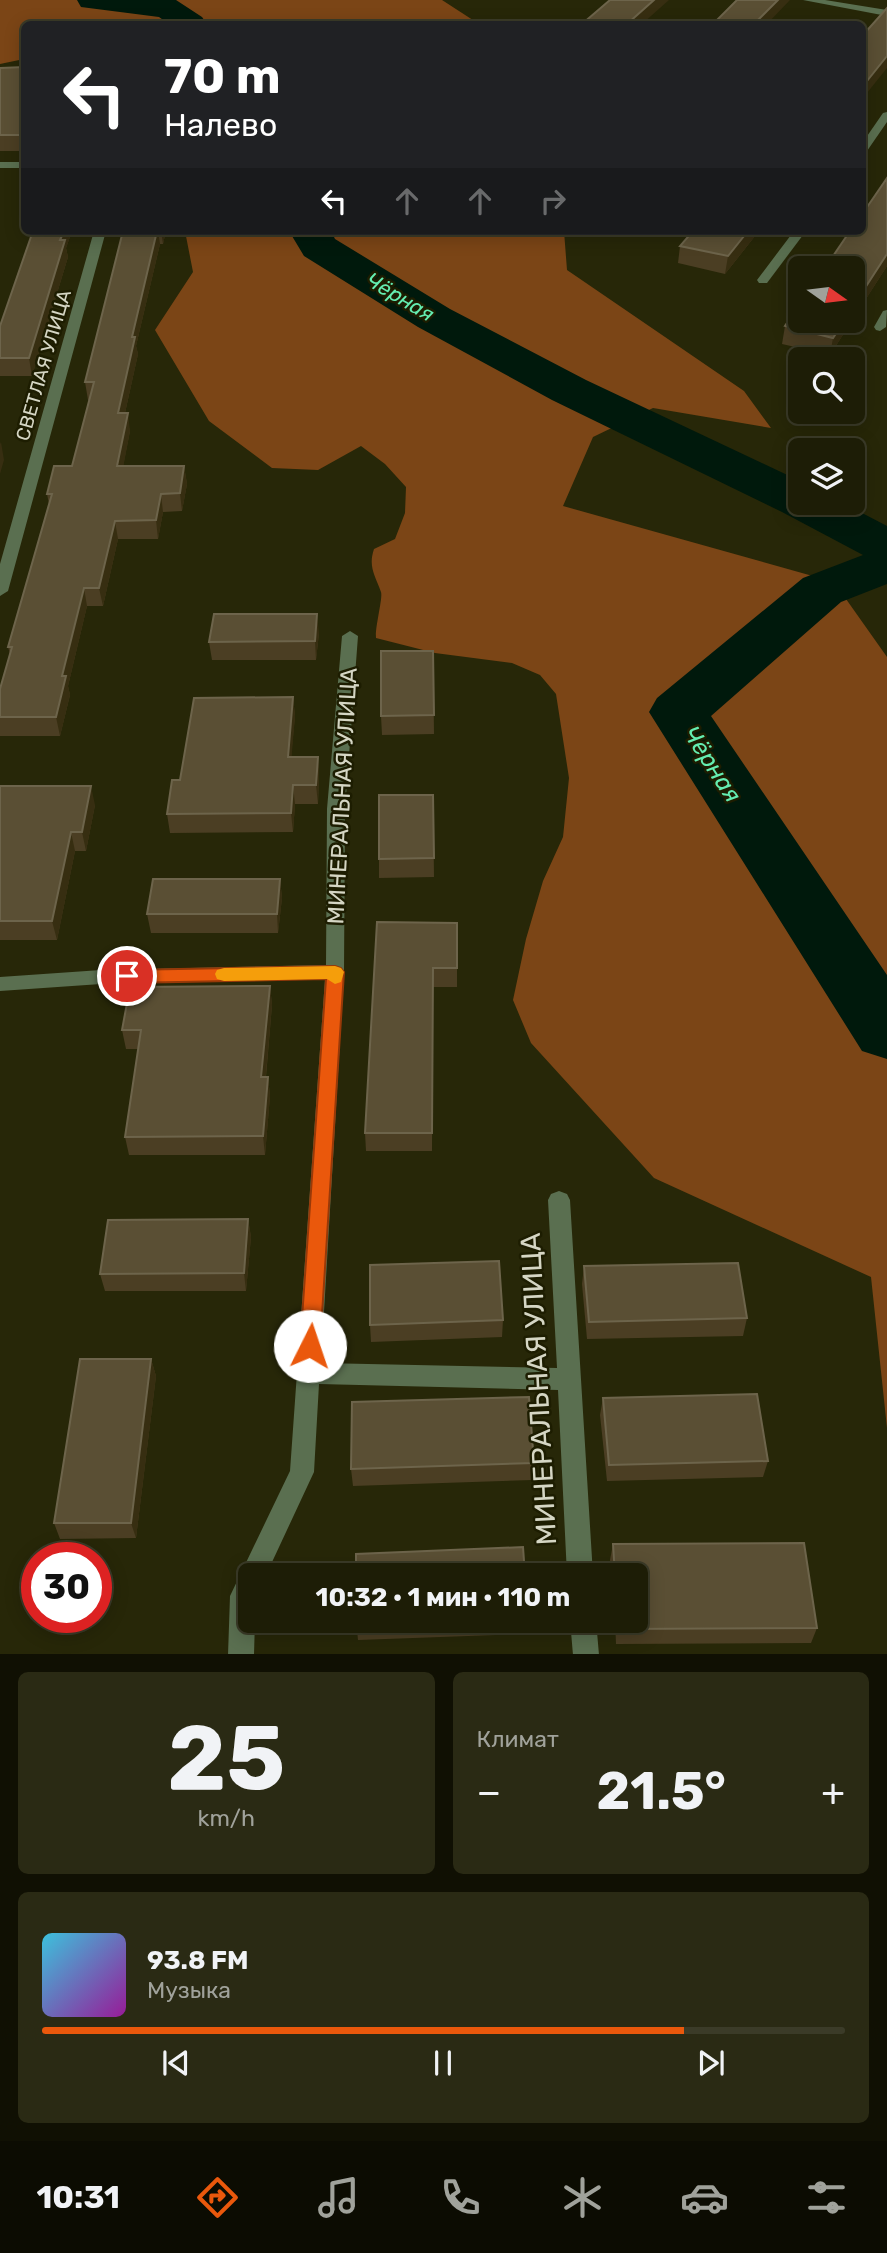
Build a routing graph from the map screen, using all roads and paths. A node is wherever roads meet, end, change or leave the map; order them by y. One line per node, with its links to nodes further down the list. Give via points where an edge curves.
1 (808, 0): 2 (street)
2 (887, 13)
3 (887, 115): 4 (street)
4 (866, 145)
5 (0, 165): 6 (street)
6 (21, 165)
7 (99, 235): 12 (street, СВЕТЛАЯ УЛИЦА)
8 (797, 235): 9 (street)
9 (763, 280)
10 (887, 314): 11 (street)
11 (880, 327)
12 (0, 591)
13 (350, 636): 14 (street, МИНЕРАЛЬНАЯ УЛИЦА, via 336,808)
14 (335, 972): 15 (street); 17 (street, МИНЕРАЛЬНАЯ УЛИЦА)
15 (0, 984)
16 (559, 1200): 18 (street, МИНЕРАЛЬНАЯ УЛИЦА)
17 (308, 1373): 18 (street); 19 (street, МИНЕРАЛЬНАЯ УЛИЦА, via 302,1472)
18 (567, 1379): 20 (street, МИНЕРАЛЬНАЯ УЛИЦА)
19 (259, 1563)
20 (579, 1563)
21 (242, 1633): 23 (street)
22 (584, 1633): 24 (street)
23 (241, 1654)
24 (586, 1654)

